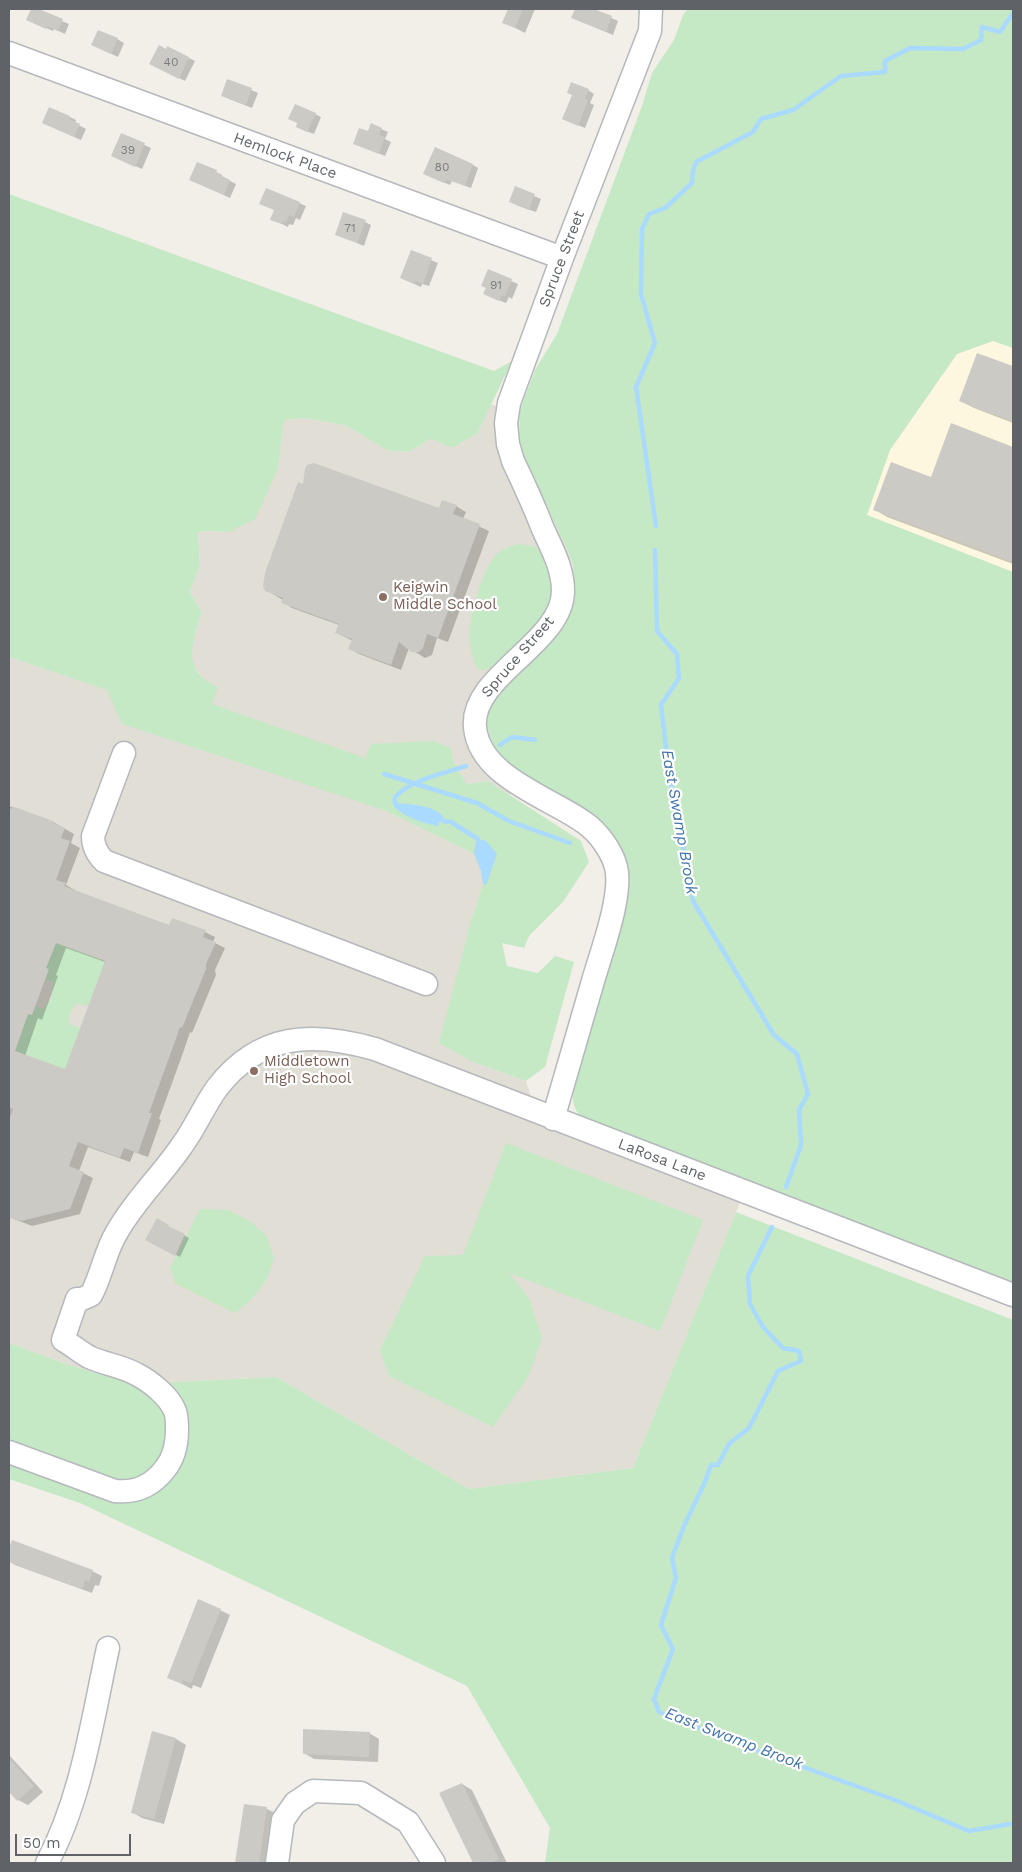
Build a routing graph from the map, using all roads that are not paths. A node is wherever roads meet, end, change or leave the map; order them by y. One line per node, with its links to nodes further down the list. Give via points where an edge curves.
1 (651, 9): 3 (street, Spruce Street, via 650,31)
2 (9, 53): 3 (street, Hemlock Place)
3 (562, 258): 6 (street, Spruce Street, via 509,403 506,423 513,461 559,565 562,598 545,631 484,696 475,723 481,746 494,764 505,775 586,823 601,839 616,868 609,926)
4 (124, 752): 5 (street, via 93,836 95,850 104,861)
5 (426, 984)
6 (553, 1119): 7 (street, LaRosa Lane); 8 (street, LaRosa Lane, via 352,1042 308,1037 253,1054 238,1065 219,1087 182,1146 121,1224 91,1295 77,1299 64,1340 89,1356 136,1374 166,1398 174,1410 177,1434 166,1468 141,1489 122,1492)
7 (1013, 1295)
8 (9, 1452)
9 (108, 1648): 10 (street, via 78,1785 60,1839)
10 (47, 1863)
11 (277, 1863): 12 (street, via 283,1820 295,1803 313,1791 361,1793 408,1822)
12 (434, 1863)

